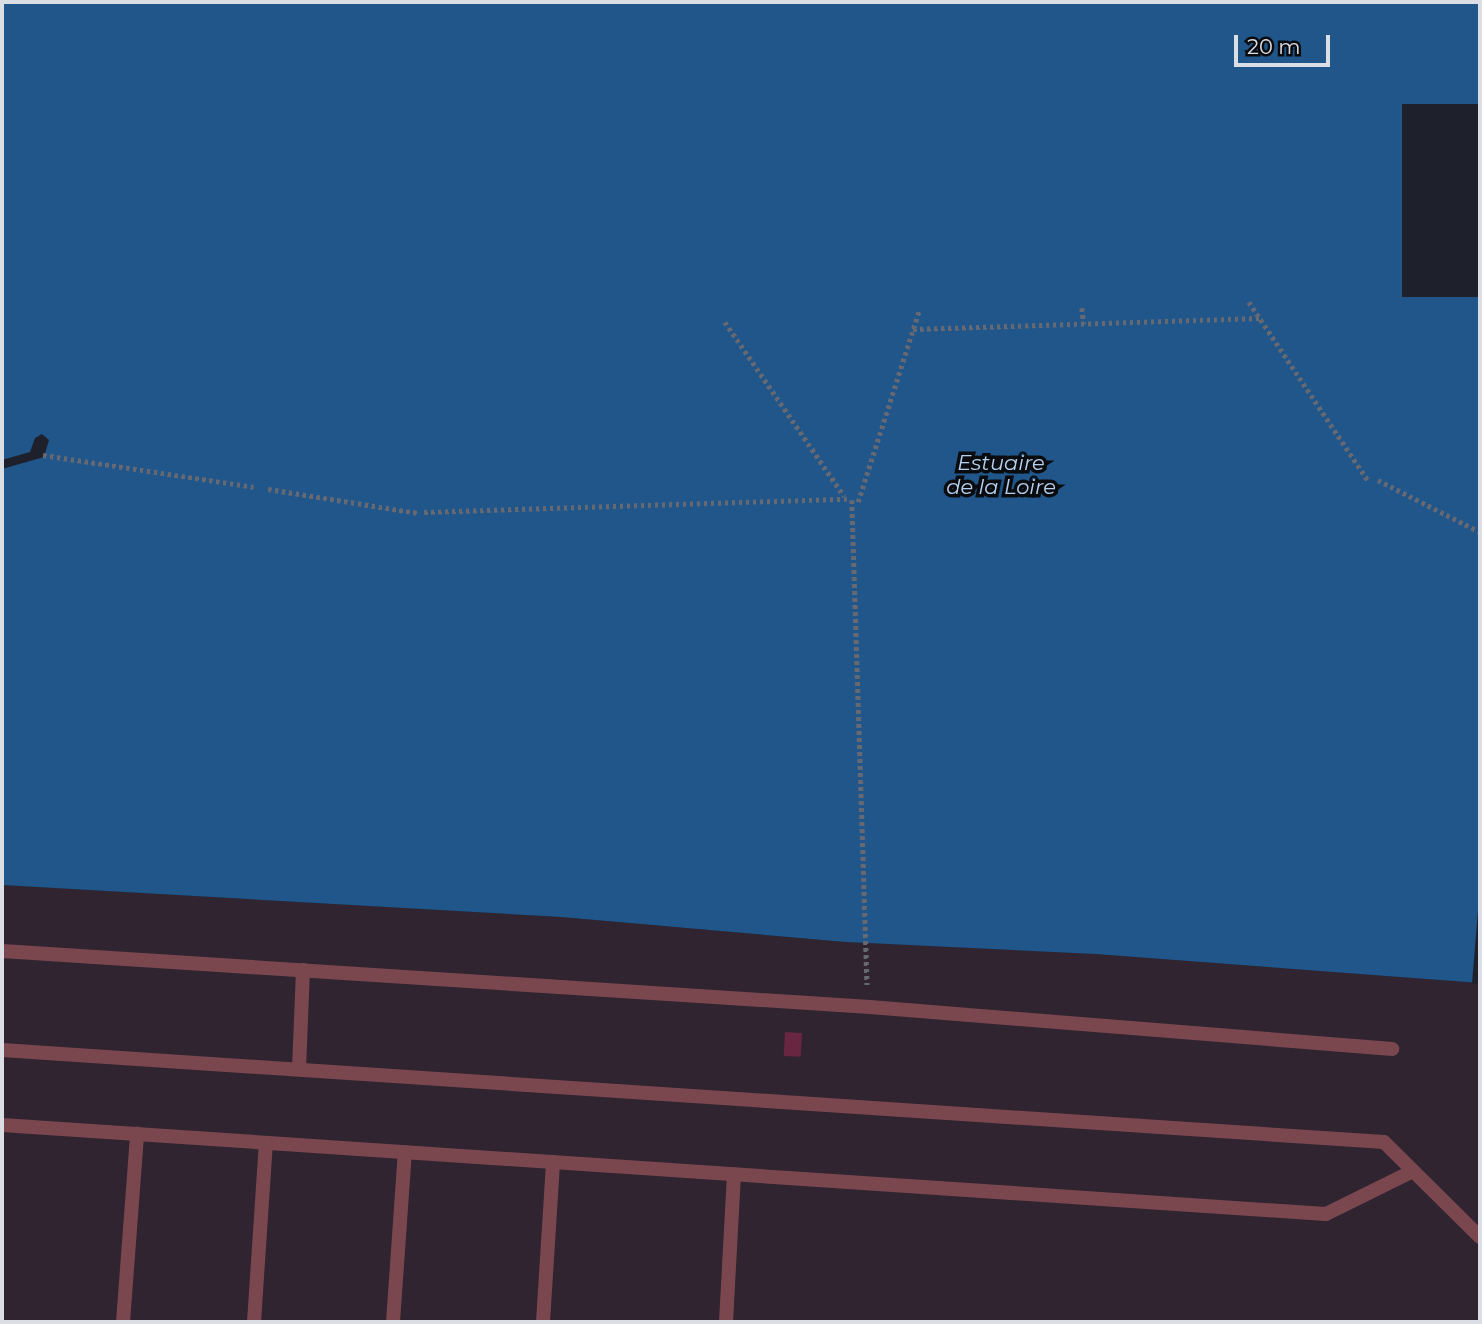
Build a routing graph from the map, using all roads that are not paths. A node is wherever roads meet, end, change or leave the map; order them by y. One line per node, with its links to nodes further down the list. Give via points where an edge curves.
1 (2, 951): 2 (lane)
2 (303, 970): 3 (lane, via 870,1007); 5 (lane)
3 (1392, 1049)
4 (2, 1050): 5 (lane)
5 (299, 1069): 11 (lane, via 1384,1142)
6 (2, 1125): 7 (lane)
7 (137, 1134): 8 (lane); 14 (lane)
8 (266, 1143): 9 (lane); 15 (lane)
9 (405, 1152): 10 (lane); 16 (lane)
10 (553, 1162): 12 (lane); 17 (lane)
11 (1413, 1171): 12 (lane, via 1326,1214); 13 (lane)
12 (734, 1174): 18 (lane)
13 (1480, 1237)
14 (123, 1322)
15 (254, 1322)
16 (393, 1322)
17 (543, 1322)
18 (726, 1322)

